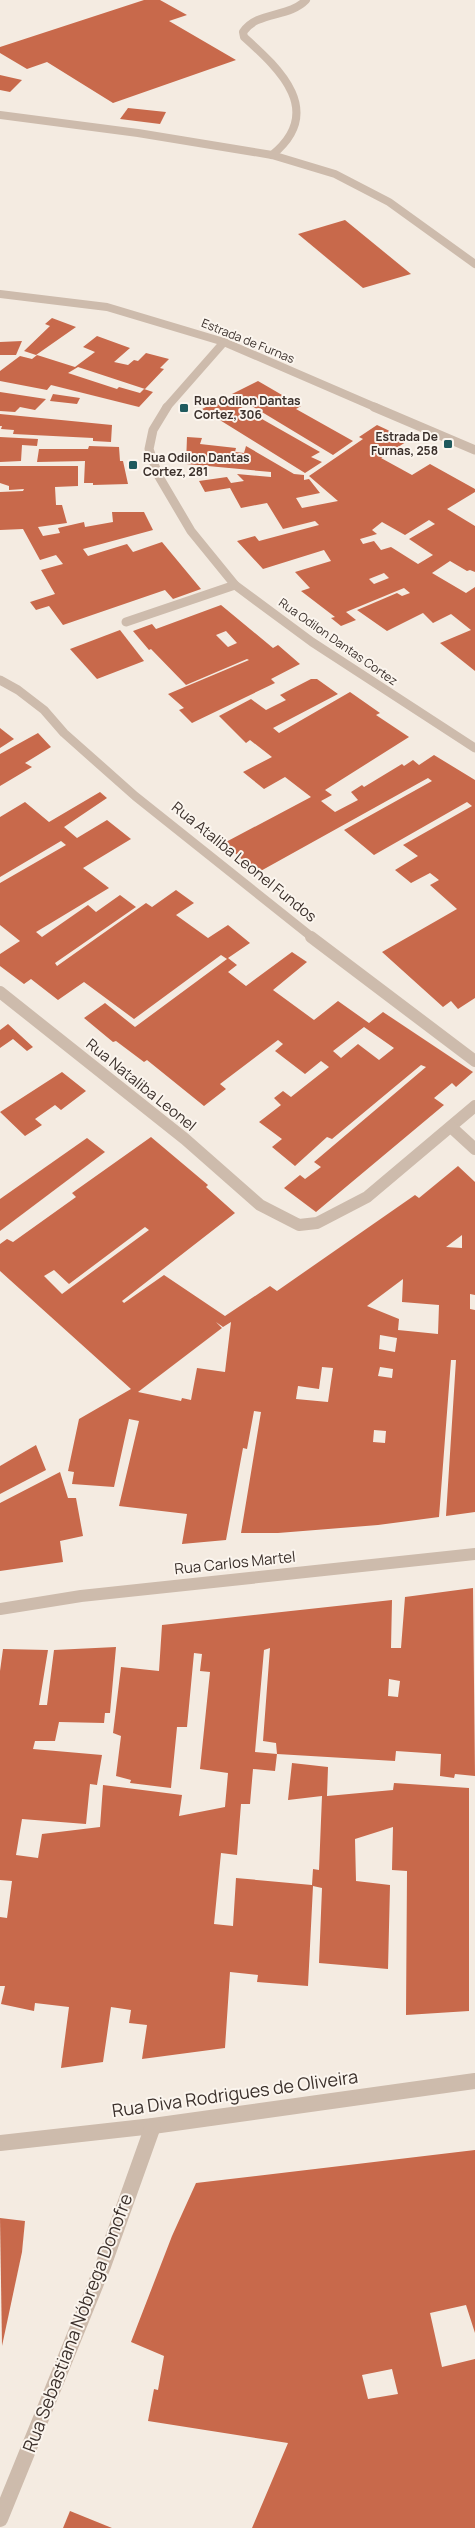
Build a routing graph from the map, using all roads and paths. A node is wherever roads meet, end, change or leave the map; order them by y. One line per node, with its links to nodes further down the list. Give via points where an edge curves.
1 (306, 0): 3 (street, via 290,12 250,23 243,32 244,37 282,72 291,85 296,102 296,121 289,138)
2 (0, 115): 3 (street)
3 (272, 155): 4 (street, via 335,174 381,198)
4 (475, 264)
5 (0, 294): 6 (street, Estrada de Furnas, via 107,307)
6 (224, 342): 7 (street, Estrada de Furnas); 8 (street, Rua Odilon Dantas Cortez, via 161,413 149,449 158,475 191,531)
7 (475, 450)
8 (235, 585): 9 (street); 11 (street, Rua Odilon Dantas Cortez, via 312,642)
9 (126, 622)
10 (0, 680): 13 (street, Rua Ataliba Leonel Fundos, via 44,710 64,733 135,796 313,939)
11 (475, 748)
12 (0, 992): 15 (street, Rua Nataliba Leonel, via 185,1138 260,1205 299,1225 317,1223 367,1197)
13 (475, 1061)
14 (475, 1106): 15 (street)
15 (451, 1128): 16 (street)
16 (475, 1150)
17 (475, 1554): 18 (street, Rua Carlos Martel, via 81,1596)
18 (0, 1609)
19 (475, 2082): 20 (street, Rua Diva Rodrigues de Oliveira)
20 (153, 2126): 21 (street, Rua Diva Rodrigues de Oliveira); 22 (street, Rua Sebastiana Nóbrega Donofre, via 104,2266)
21 (0, 2143)
22 (0, 2519)

